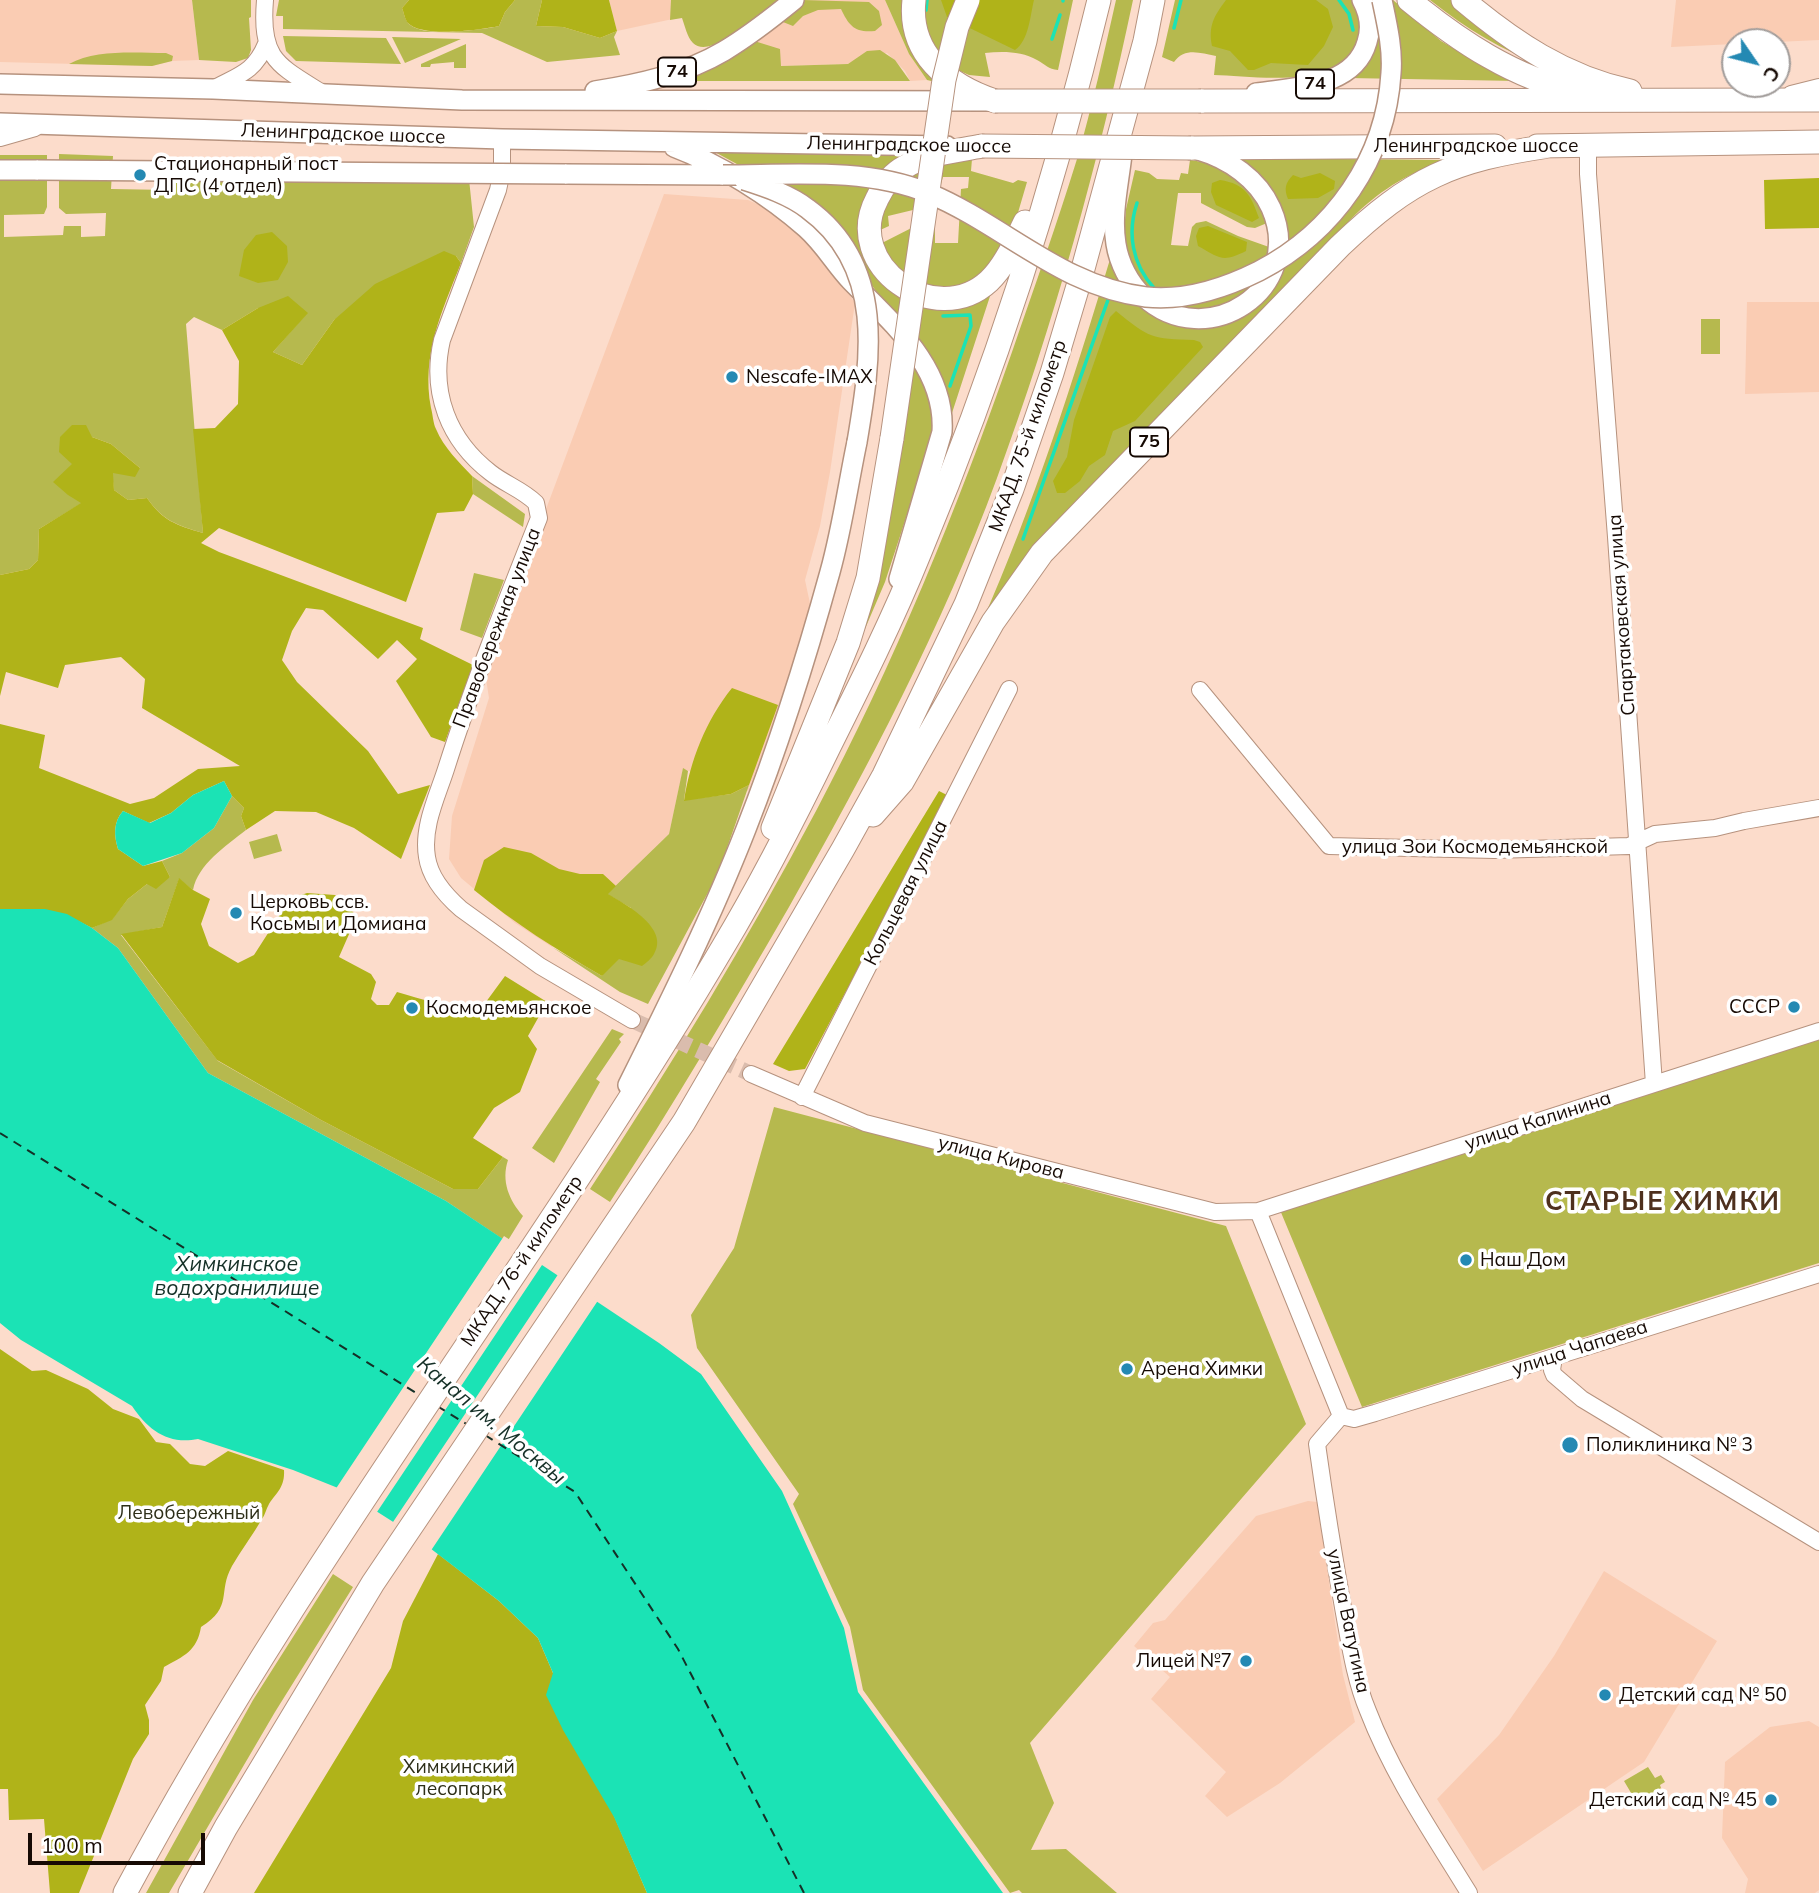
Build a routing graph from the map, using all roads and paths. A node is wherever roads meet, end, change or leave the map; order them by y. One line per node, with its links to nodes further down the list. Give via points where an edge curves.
1 (265, 0): 14 (street)
2 (794, 0): 22 (main road, 74, via 723,52 687,69 656,80)
3 (914, 0): 25 (highway, via 915,34 924,53 951,78)
4 (968, 0): 47 (highway, bridge, via 944,80 869,578 848,643)
5 (1083, 0): 15 (highway)
6 (1099, 0): 15 (highway)
7 (1153, 0): 13 (highway, МКАД, 75-й километр)
8 (1166, 0): 13 (main road)
9 (1362, 0): 26 (main road, 74, via 1370,22 1367,44 1343,74 1312,85)
10 (1382, 0): 40 (main road, bridge, via 1391,72 1379,134 1361,176 1326,221 1294,250 1248,276 1203,292 1149,297 1093,284 1055,267 953,205 905,185 836,176)
11 (1409, 0): 23 (highway, via 1464,42 1501,63 1558,86)
12 (1463, 0): 20 (highway, via 1503,33 1557,65 1597,82)
13 (1145, 41): 27 (highway, МКАД, 75-й километр)
14 (266, 44): 18 (street, via 252,67); 19 (street, via 287,71)
15 (1084, 63): 38 (highway)
16 (0, 84): 18 (main road, Ленинградское шоссе)
17 (1819, 87): 21 (street)
18 (213, 89): 19 (main road, Ленинградское шоссе)
19 (327, 95): 22 (main road, Ленинградское шоссе)
20 (1674, 99): 21 (highway, Ленинградское шоссе); 23 (highway, Ленинградское шоссе)
21 (1769, 99): 24 (highway, Ленинградское шоссе)
22 (541, 100): 25 (main road, Ленинградское шоссе)
23 (1619, 100): 26 (highway, Ленинградское шоссе)
24 (1819, 100)
25 (995, 101): 26 (highway, Ленинградское шоссе, bridge)
26 (1201, 101)
27 (1128, 107): 37 (main road, via 1114,221 1123,267 1137,291 1159,309 1184,318 1211,319 1238,309 1267,281 1277,255 1277,228 1268,202 1253,181 1208,152); 46 (highway, МКАД, 75-й километр, via 1056,361 1012,489 966,604)
28 (0, 123): 29 (main road, Ленинградское шоссе)
29 (47, 124): 30 (street); 31 (main road, Ленинградское шоссе)
30 (0, 138)
31 (502, 139): 32 (main road, Ленинградское шоссе); 48 (street, Правобережная улица, via 498,190 442,340 438,384 442,405 458,437 474,458 536,503 539,518 451,751 428,823 427,856 435,881 461,909 540,966)
32 (663, 142): 35 (main road, Ленинградское шоссе); 41 (main road, via 737,179 807,228 907,341 939,394 942,432)
33 (1819, 142): 34 (highway, Ленинградское шоссе)
34 (1588, 145): 36 (highway, Ленинградское шоссе); 45 (street, Спартаковская улица)
35 (982, 146): 37 (highway, Ленинградское шоссе, bridge); 38 (highway, via 903,167 873,206 869,237 875,256 898,284 917,294 934,299 954,297 989,282 1011,250)
36 (1549, 146): 37 (highway, Ленинградское шоссе); 46 (highway, 75, via 1491,155 1446,169 1402,192 1340,246 1042,553 993,622 902,782)
37 (1191, 148)
38 (1058, 157): 41 (highway, via 954,470)
39 (0, 170): 40 (main road, bridge)
40 (723, 175): 53 (main road, bridge, via 788,197 818,217 855,266 869,317 864,403 831,568 776,748 703,926)
41 (877, 649): 47 (highway, МКАД, 76-й километр)
42 (1009, 689): 52 (street, Кольцевая улица)
43 (1200, 690): 45 (street, улица Зои Космодемьянской, via 1329,846 1494,850 1629,846)
44 (1819, 808): 45 (street, улица Зои Космодемьянской, via 1655,834)
45 (1637, 841): 51 (street, Спартаковская улица)
46 (843, 849): 60 (highway, via 684,1122 373,1583)
47 (725, 944): 53 (highway, МКАД, 76-й километр)
48 (632, 1020)
49 (1819, 1031): 51 (street, улица Калинина)
50 (751, 1074): 52 (street, улица Кирова)
51 (1654, 1084): 54 (street, улица Калинина)
52 (802, 1097): 54 (street, улица Кирова, via 865,1124 1215,1212)
53 (596, 1150): 59 (highway, МКАД, 76-й километр, via 327,1552 171,1806)
54 (1258, 1211): 57 (street)
55 (1819, 1274): 56 (street, улица Чапаева)
56 (1553, 1357): 57 (street, улица Чапаева, via 1356,1418); 58 (street, via 1554,1375 1582,1399)
57 (1341, 1416): 61 (street, улица Ватутина, via 1317,1444 1355,1671 1380,1741)
58 (1819, 1542)
59 (125, 1893)
60 (190, 1893)
61 (1469, 1893)

